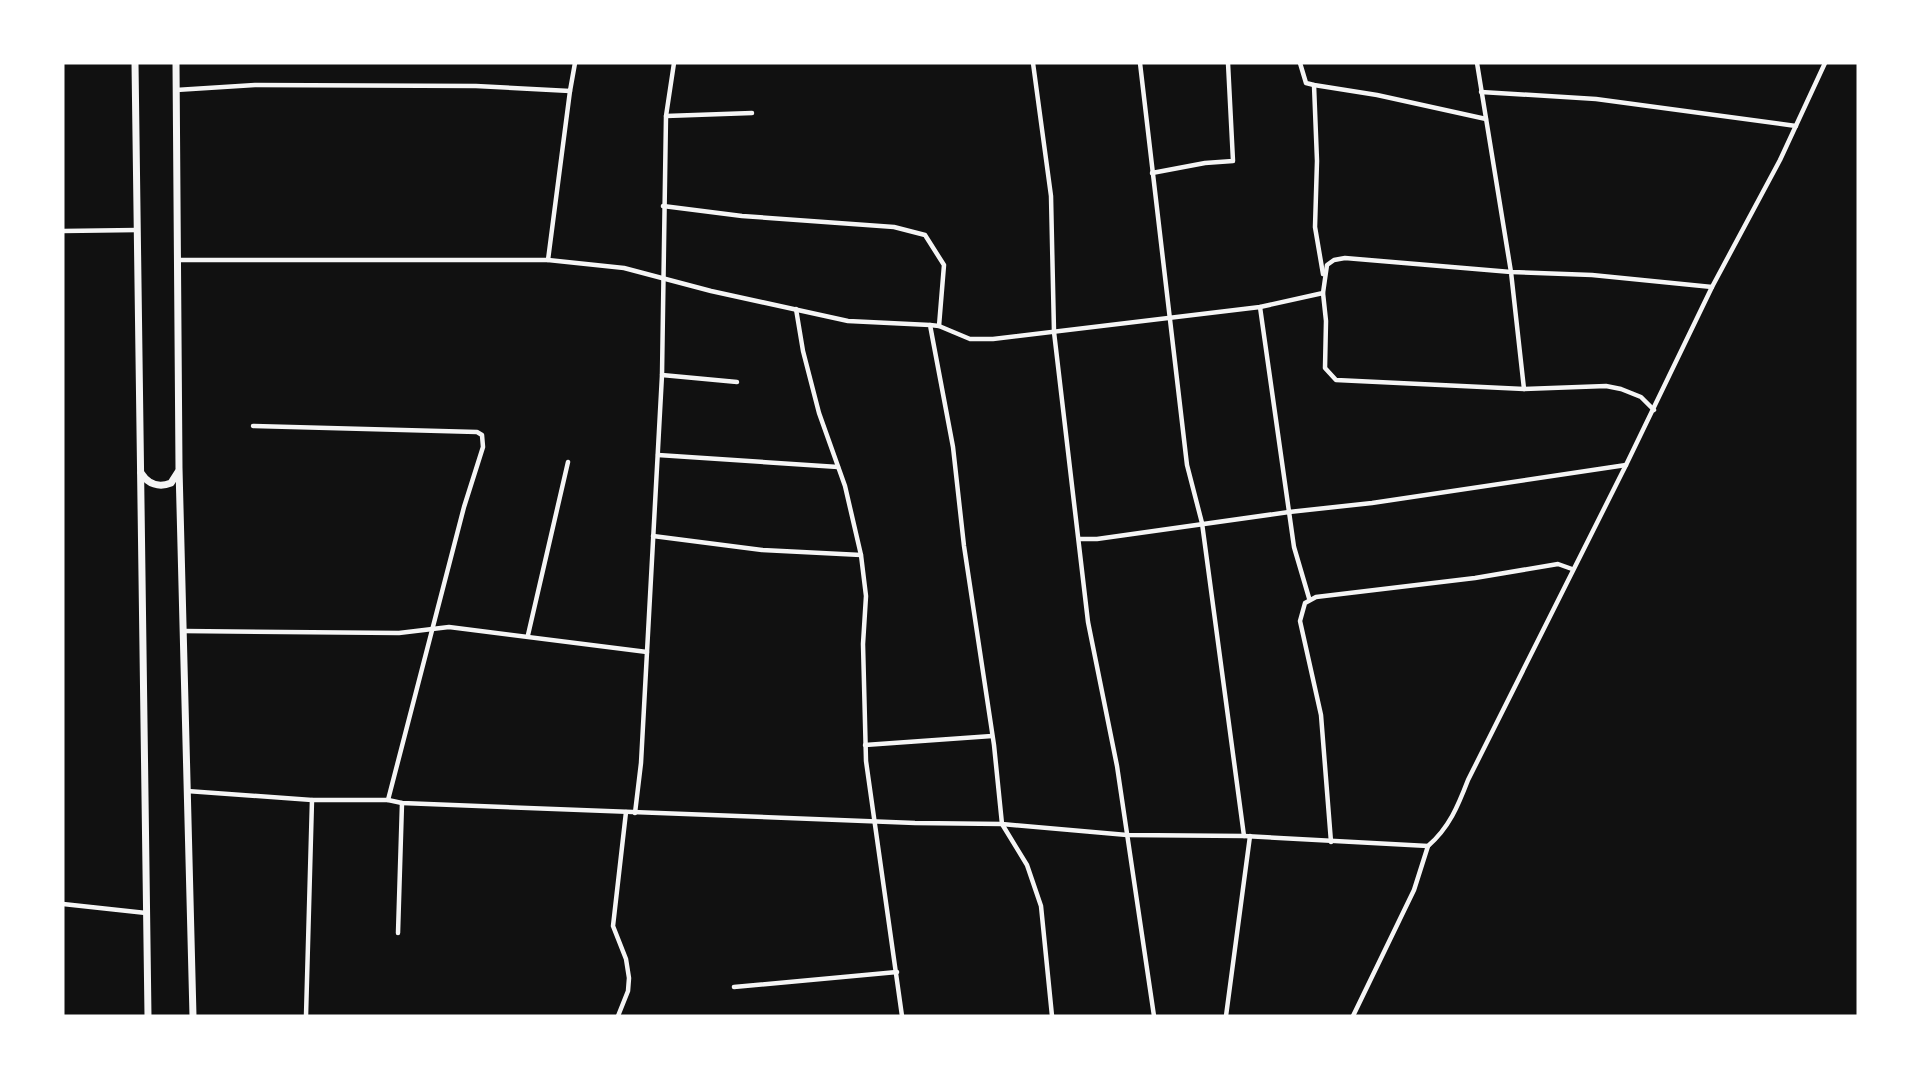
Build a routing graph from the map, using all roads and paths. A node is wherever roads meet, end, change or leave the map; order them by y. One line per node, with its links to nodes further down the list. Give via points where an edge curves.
1 (135, 63): 21 (highway)
2 (176, 63): 12 (highway)
3 (575, 63): 13 (street)
4 (674, 63): 16 (street)
5 (1033, 63): 35 (street, via 1051,196)
6 (1140, 63): 19 (street)
7 (1228, 63): 19 (street, via 1233,161)
8 (1300, 63): 11 (street, via 1306,82)
9 (1477, 63): 14 (street)
10 (1826, 63): 18 (street)
11 (1314, 86): 17 (street, via 1377,95); 27 (street, via 1315,227)
12 (176, 90): 13 (street, via 255,85 476,86); 23 (highway)
13 (570, 91): 24 (street)
14 (1481, 92): 17 (street); 18 (street, via 1596,99)
15 (752, 113): 16 (street)
16 (666, 116): 20 (street)
17 (1486, 119): 25 (street)
18 (1796, 126): 28 (street)
19 (1152, 173): 32 (street)
20 (663, 206): 26 (street); 34 (street, via 894,227 925,235 944,265)
21 (137, 230): 22 (street); 46 (highway)
22 (63, 231)
23 (177, 260): 24 (street); 45 (highway)
24 (548, 260): 26 (street, via 602,264)
25 (1511, 273): 27 (street, via 1345,258 1327,265); 28 (street, via 1592,275); 38 (street)
26 (662, 276): 31 (street); 36 (street)
27 (1323, 278): 29 (street)
28 (1712, 287): 39 (street)
29 (1323, 293): 30 (street); 38 (street, via 1325,368 1336,380)
30 (1260, 307): 32 (street); 47 (street)
31 (796, 309): 33 (street, via 848,321); 44 (street, via 803,351)
32 (1170, 319): 35 (street); 48 (street, via 1187,465)
33 (930, 325): 34 (street); 58 (street, via 953,447 963,546)
34 (939, 326): 35 (street, via 970,339)
35 (1054, 332): 50 (street)
36 (662, 375): 37 (street); 41 (street)
37 (737, 382)
38 (1524, 389): 39 (street, via 1606,386 1641,397)
39 (1654, 410): 43 (street)
40 (253, 426): 54 (street, via 483,435 483,447)
41 (658, 455): 44 (street); 49 (street)
42 (568, 462): 56 (street)
43 (1626, 465): 47 (street); 52 (street)
44 (838, 467): 51 (street)
45 (179, 468): 46 (highway, via 171,483 159,485 149,482); 55 (highway)
46 (140, 470): 73 (highway)
47 (1289, 512): 48 (street); 53 (street, via 1294,547)
48 (1202, 523): 50 (street); 69 (street)
49 (653, 536): 51 (street, via 762,550); 57 (street)
50 (1079, 539): 68 (street, via 1088,622)
51 (861, 555): 59 (street, via 866,596 862,644)
52 (1572, 569): 53 (street, via 1558,564); 71 (street, via 1454,815)
53 (1309, 598): 70 (street, via 1300,621 1321,715)
54 (432, 630): 55 (street); 56 (street, via 449,627); 62 (street)
55 (183, 631): 60 (highway)
56 (528, 635): 57 (street)
57 (647, 652): 65 (street)
58 (992, 736): 59 (street); 67 (street)
59 (865, 745): 66 (street)
60 (187, 791): 61 (street); 78 (highway)
61 (312, 800): 62 (street); 79 (street)
62 (388, 800): 63 (street)
63 (402, 803): 64 (street); 74 (street)
64 (626, 812): 65 (street); 80 (street, via 613,926 629,978)
65 (635, 813): 66 (street)
66 (876, 821): 67 (street); 75 (street)
67 (1002, 825): 68 (street); 82 (street, via 1026,865 1041,906)
68 (1127, 835): 69 (street); 83 (street)
69 (1247, 836): 70 (street); 84 (street)
70 (1331, 842): 71 (street)
71 (1428, 846): 85 (street, via 1414,890)
72 (63, 904): 73 (street)
73 (146, 913): 77 (highway)
74 (398, 933)
75 (897, 972): 76 (street); 81 (street)
76 (734, 987)
77 (148, 1016)
78 (193, 1016)
79 (306, 1016)
80 (618, 1016)
81 (902, 1016)
82 (1052, 1016)
83 (1154, 1016)
84 (1226, 1016)
85 (1353, 1016)

